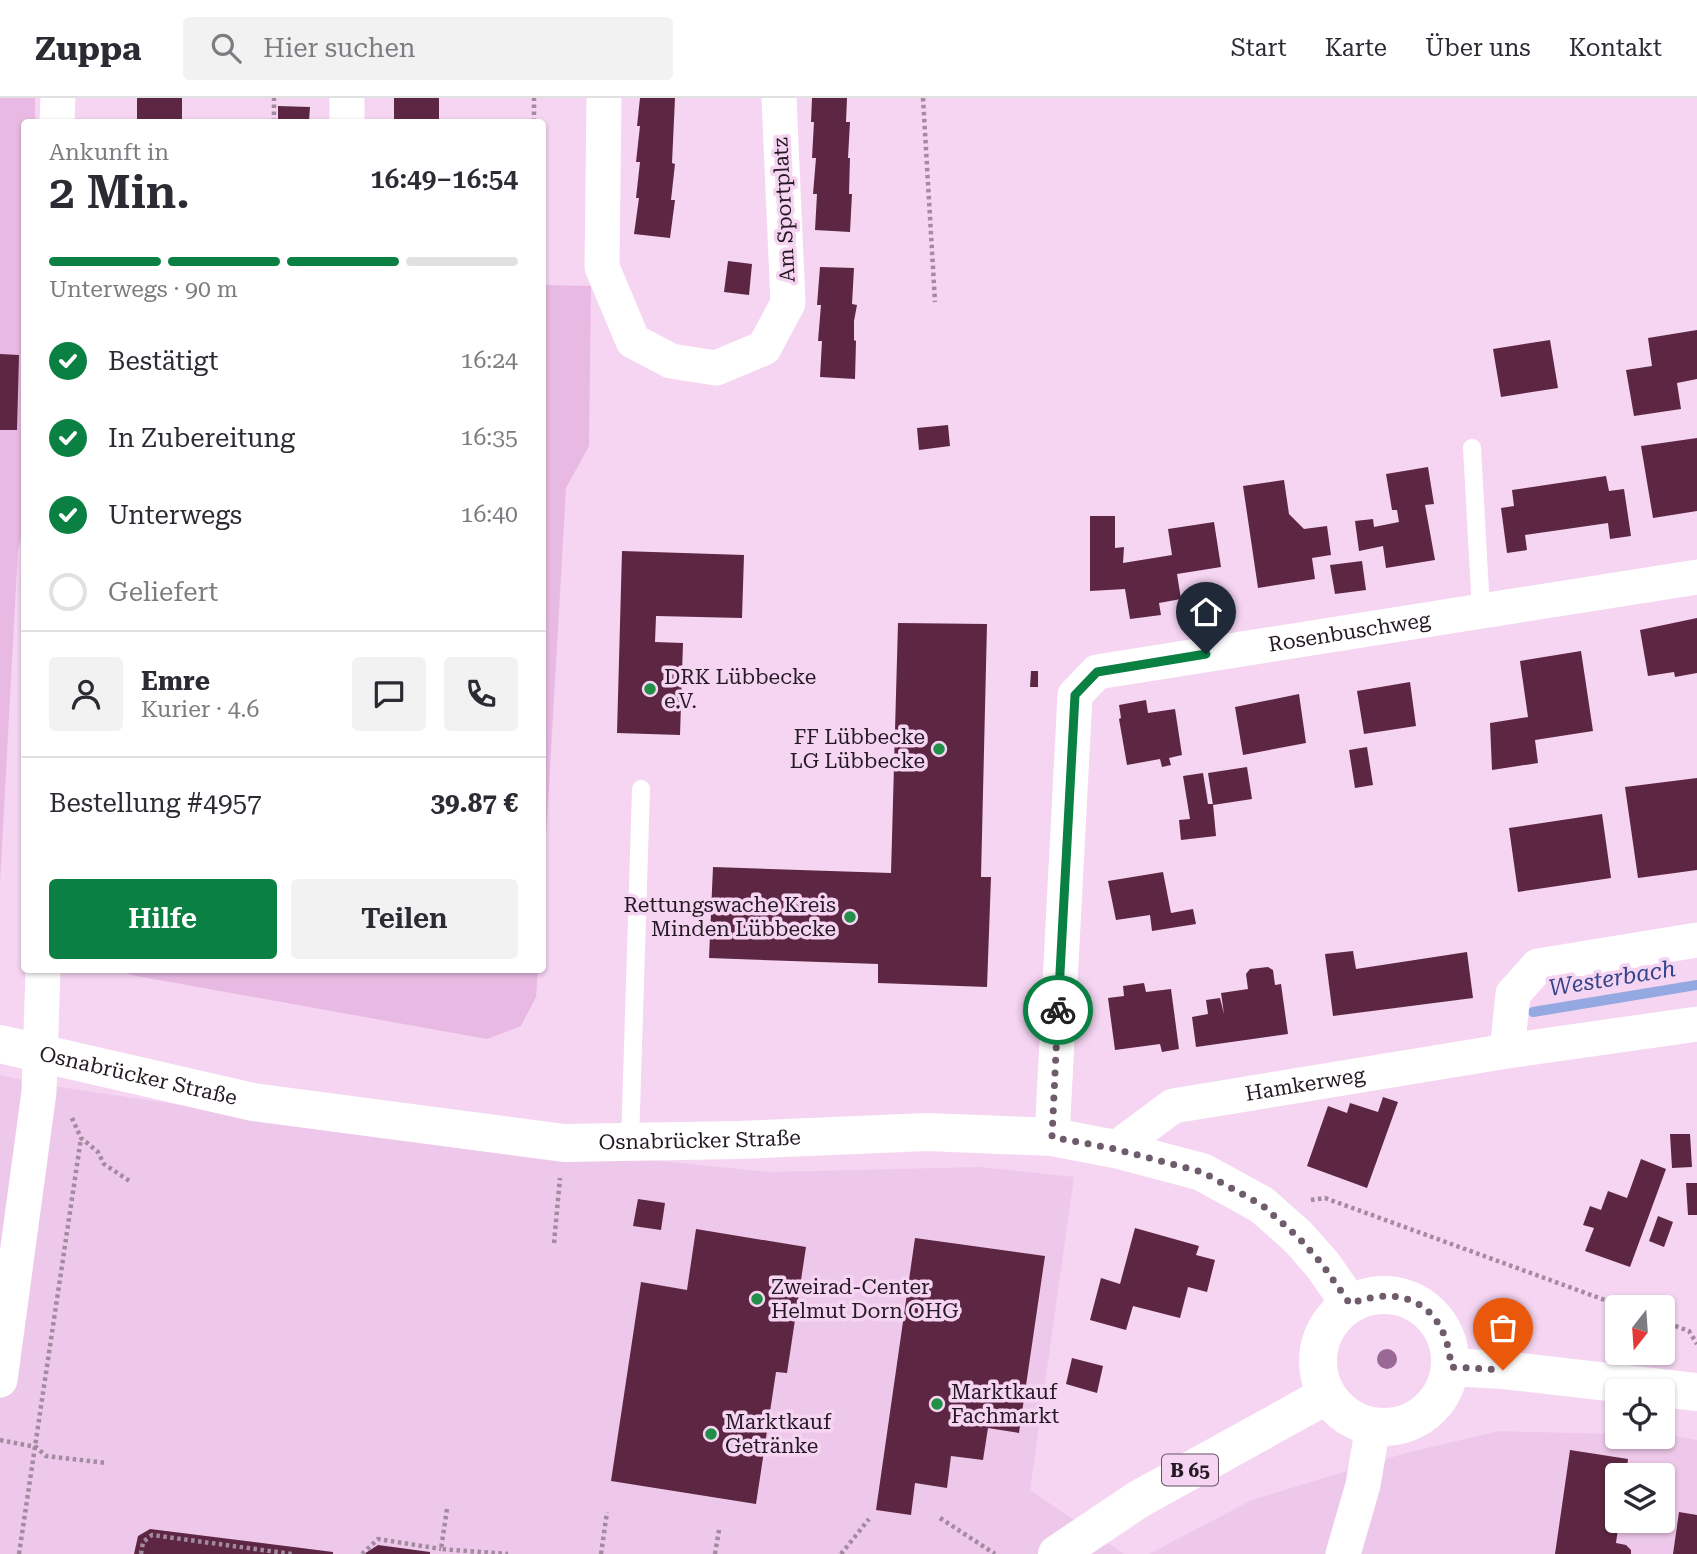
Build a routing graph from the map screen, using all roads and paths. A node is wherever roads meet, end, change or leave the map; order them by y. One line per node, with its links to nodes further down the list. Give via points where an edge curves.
1 (58, 98): 8 (street)
2 (274, 98): 9 (path)
3 (347, 98): 10 (street)
4 (534, 98): 11 (path)
5 (604, 98): 6 (street, Am Sportplatz, via 602,267 634,341 671,361 716,368 764,348 788,303)
6 (779, 98)
7 (923, 98): 12 (path)
8 (57, 119)
9 (274, 119)
10 (347, 119)
11 (534, 119)
12 (934, 302)
13 (1472, 448): 15 (lane)
14 (1697, 577): 15 (street, Rosenbuschweg)
15 (1481, 610): 23 (street, Rosenbuschweg, via 1097,672 1075,695)
16 (641, 789): 25 (lane)
17 (1697, 940): 21 (street, via 1538,966 1513,994)
18 (43, 973): 22 (street)
19 (1697, 1024): 21 (street, Hamkerweg)
20 (0, 1044): 22 (street, Osnabrücker Straße)
21 (1507, 1051): 26 (street, Hamkerweg, via 1173,1106)
22 (41, 1054): 24 (street, Osnabrücker Straße, via 253,1102); 35 (street)
23 (1052, 1137): 25 (street, Osnabrücker Straße, via 927,1132); 26 (street, Osnabrücker Straße)
24 (564, 1143): 25 (street, Osnabrücker Straße); 29 (path)
25 (630, 1143)
26 (1115, 1149): 28 (street, Osnabrücker Straße, via 1202,1172)
27 (131, 1182): 40 (path, via 104,1164 81,1138)
28 (1262, 1205): 30 (path, via 1325,1199); 31 (street, Osnabrücker Straße, via 1298,1237)
29 (554, 1244)
30 (1605, 1300)
31 (1350, 1304): 34 (street, via 1390,1294 1411,1299 1442,1326 1450,1346); 37 (street, via 1334,1317 1323,1335 1318,1355)
32 (1675, 1326): 33 (path, via 1689,1331)
33 (1697, 1344)
34 (1451, 1367): 36 (street); 38 (street, via 1438,1401 1425,1413 1409,1423)
35 (0, 1380)
36 (1697, 1392)
37 (1327, 1395): 38 (street, via 1339,1410); 57 (street, B 65, via 1139,1499)
38 (1373, 1426): 58 (street, via 1363,1485)
39 (0, 1440): 40 (path)
40 (36, 1447): 41 (path, via 46,1456); 48 (path)
41 (107, 1463)
42 (447, 1509): 47 (path)
43 (607, 1512): 53 (path)
44 (940, 1518): 56 (path)
45 (869, 1519): 55 (path)
46 (719, 1530): 54 (path)
47 (441, 1549): 51 (path, via 378,1539); 52 (path)
48 (19, 1554)
49 (141, 1554): 50 (path, via 143,1542 152,1535)
50 (292, 1554)
51 (362, 1554)
52 (509, 1554)
53 (601, 1554)
54 (715, 1554)
55 (841, 1554)
56 (995, 1554)
57 (1057, 1554)
58 (1343, 1554)

